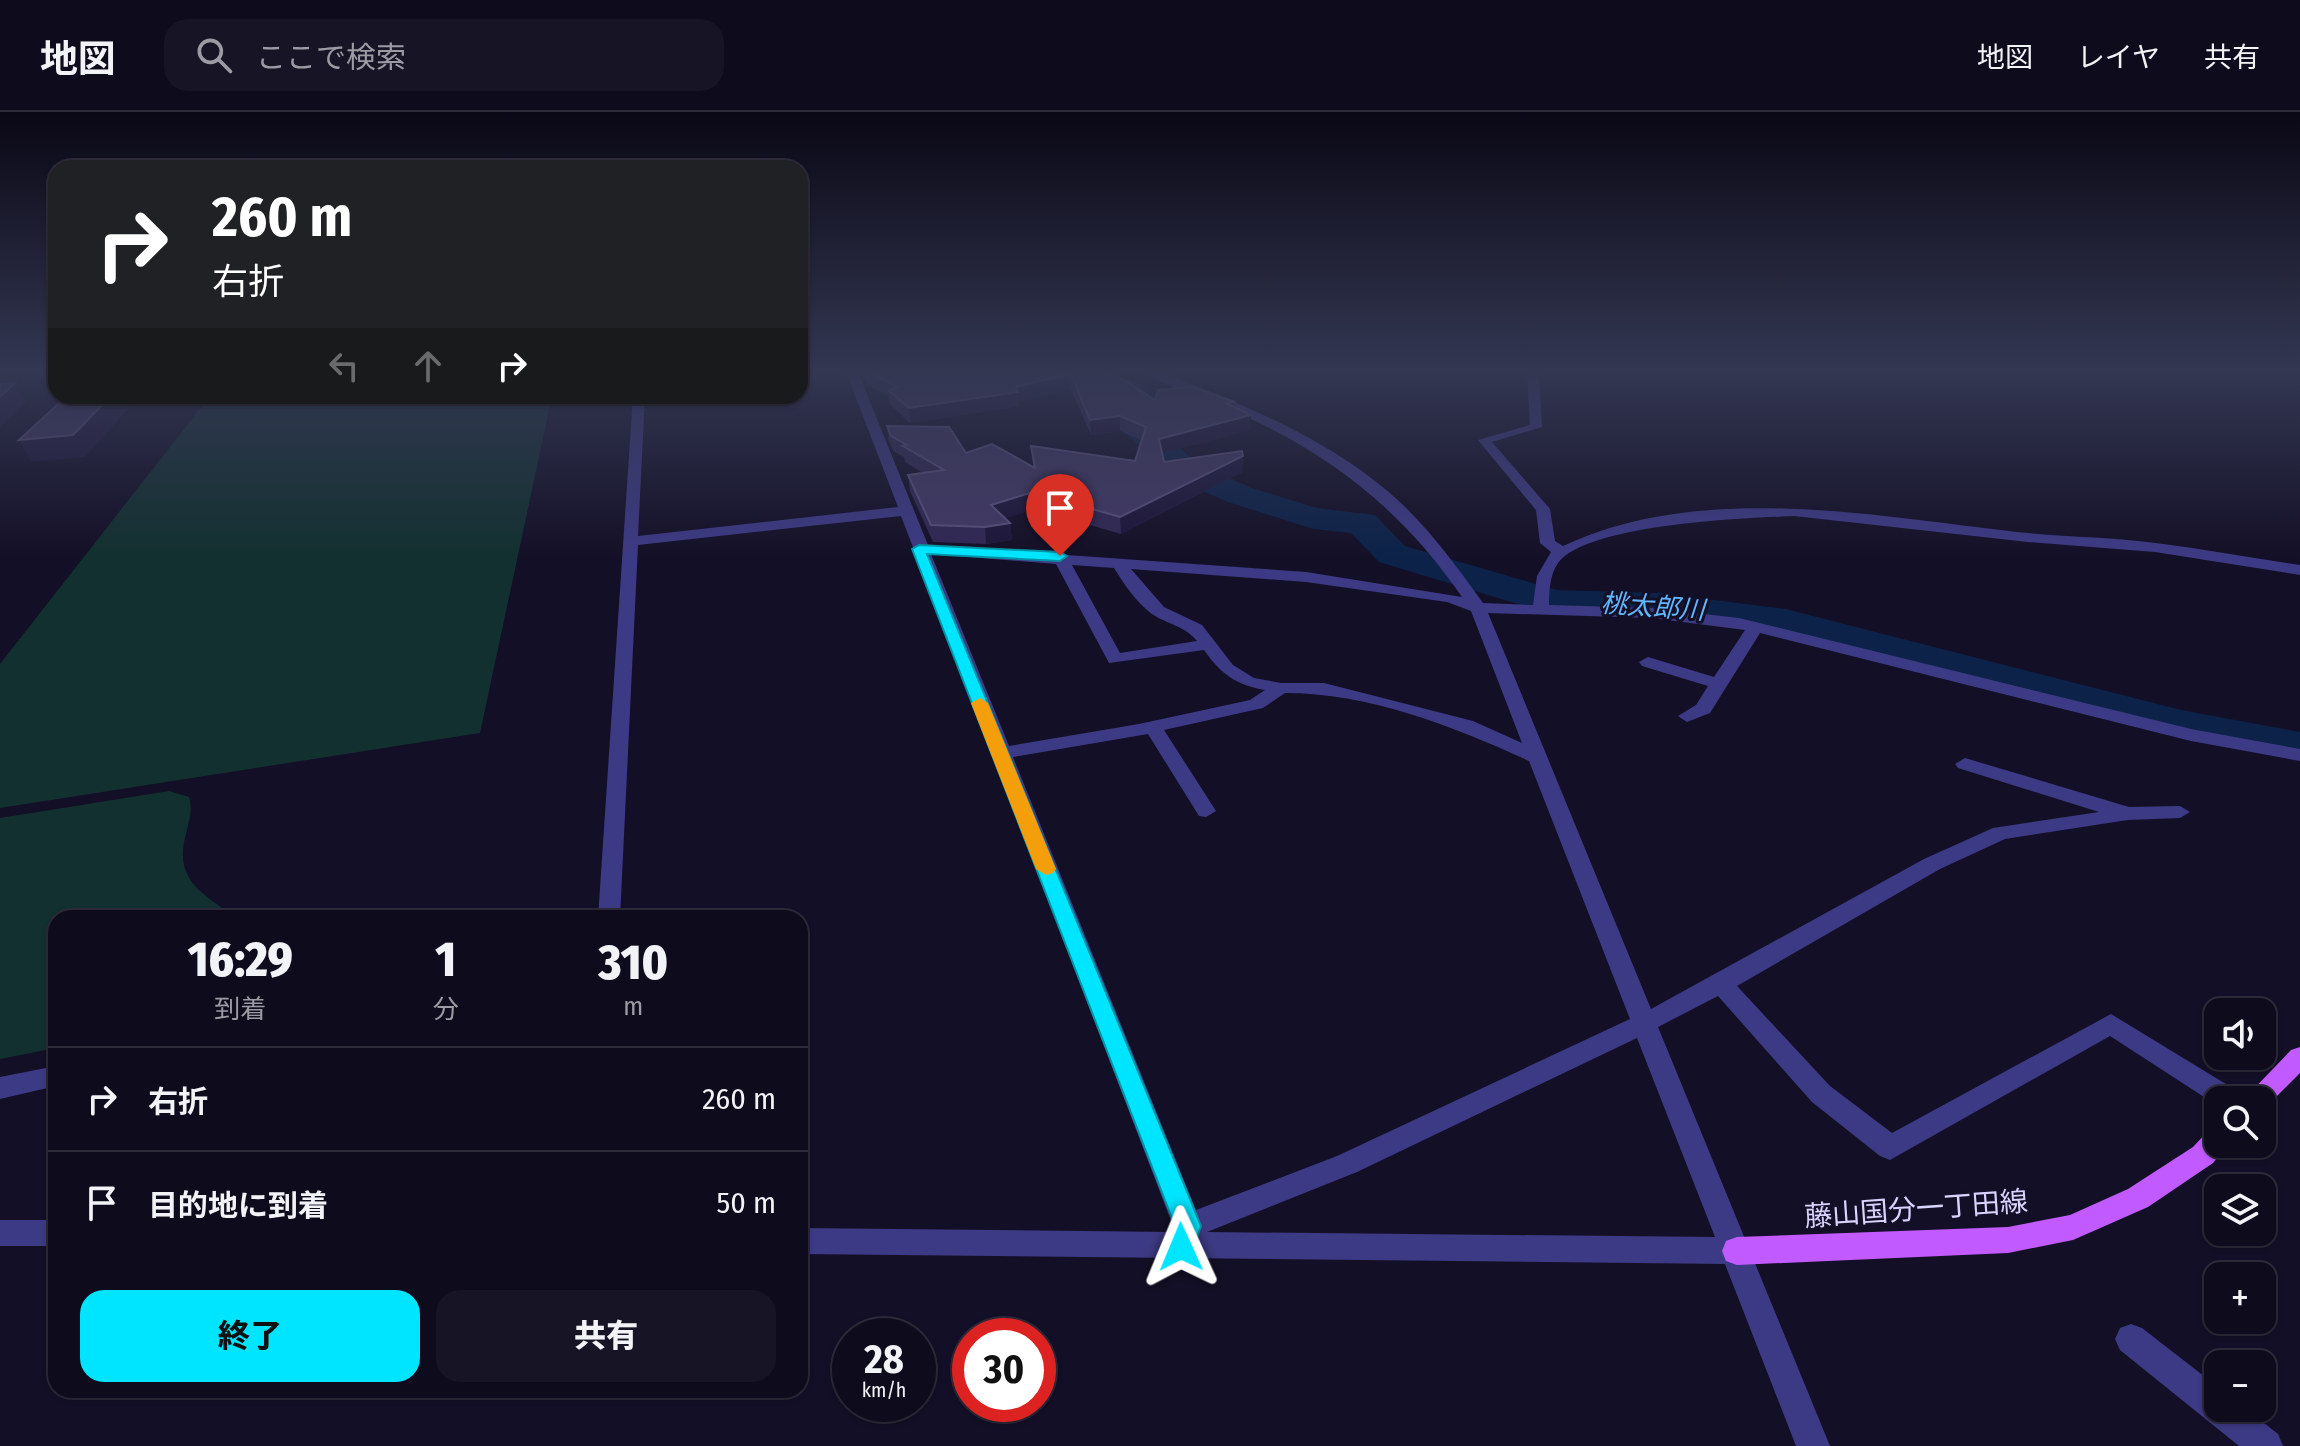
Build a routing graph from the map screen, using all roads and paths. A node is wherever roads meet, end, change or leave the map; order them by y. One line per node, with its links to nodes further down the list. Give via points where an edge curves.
1 (637, 434): 6 (street)
2 (876, 434): 5 (street)
3 (1292, 434): 13 (street, via 1349,469 1425,535)
4 (1507, 434): 9 (street, via 1484,440 1543,509 1548,543 1562,552)
5 (905, 511): 6 (street); 7 (street)
6 (630, 541): 28 (street)
7 (919, 549): 8 (street); 21 (street)
8 (1060, 556): 10 (street); 15 (street, via 1115,659)
9 (1554, 556): 11 (street, via 1625,529 1794,512 2155,547); 12 (street, via 1540,590)
10 (1118, 561): 13 (street, via 1306,577 1450,598); 15 (street, via 1158,610 1196,629)
11 (2300, 570)
12 (1541, 607): 13 (street); 14 (street, via 1651,613)
13 (1478, 608): 23 (street)
14 (1755, 627): 17 (street); 22 (street, via 2191,735)
15 (1206, 645): 18 (street, via 1227,669 1249,682)
16 (1648, 662): 17 (street)
17 (1719, 684): 19 (street, via 1703,709)
18 (1281, 688): 20 (street, via 1256,704); 23 (street, via 1324,688 1430,715)
19 (1687, 716)
20 (1153, 727): 21 (street); 25 (street)
21 (1000, 753): 39 (street)
22 (2300, 755)
23 (1537, 757): 30 (street)
24 (1965, 764): 27 (street)
25 (1206, 811)
26 (2180, 812): 27 (street)
27 (2128, 814): 29 (street, via 2000,833 1932,864)
28 (609, 910)
29 (1721, 984): 30 (street); 33 (street, via 1821,1094 1890,1148 2111,1024)
30 (1643, 1022): 39 (street, via 1562,1065); 41 (street)
31 (2300, 1057): 34 (main road)
32 (48, 1078): 35 (street)
33 (2208, 1086)
34 (2270, 1086)
35 (0, 1088)
36 (2204, 1154): 41 (main road, 藤山国分一丁田線, via 2138,1198 2073,1227 2008,1240)
37 (0, 1233): 38 (street)
38 (48, 1233)
39 (1185, 1236): 40 (street); 41 (street)
40 (808, 1241)
41 (1737, 1251): 43 (street)
42 (2131, 1339): 44 (street)
43 (1813, 1446)
44 (2266, 1446)

